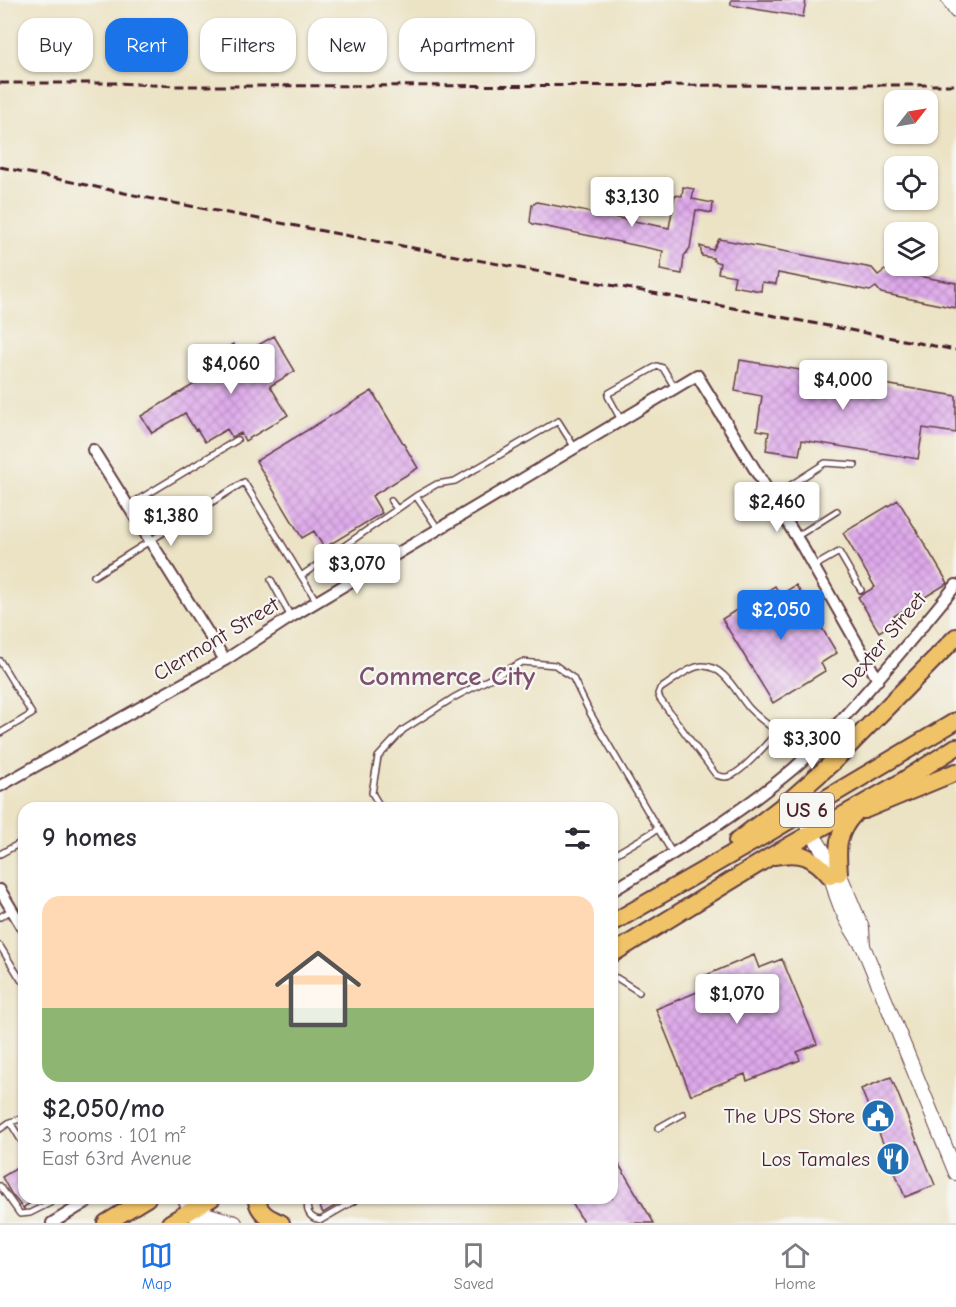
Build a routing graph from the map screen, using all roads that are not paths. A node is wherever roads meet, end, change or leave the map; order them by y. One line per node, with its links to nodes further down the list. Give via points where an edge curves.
1 (949, 0): 2 (street)
2 (956, 11)
3 (675, 388): 4 (street, Clermont Street); 4 (lane, via 663,368 653,367 609,393); 10 (street, Clermont Street, via 698,375)
4 (621, 420): 6 (street, Clermont Street)
5 (237, 440): 12 (lane)
6 (575, 448): 9 (lane, via 558,421 455,481 437,484); 15 (street, Clermont Street)
7 (93, 450): 12 (street)
8 (855, 465): 10 (lane, via 825,462)
9 (416, 496): 13 (lane); 15 (lane)
10 (772, 497): 16 (street)
11 (391, 501): 13 (lane)
12 (128, 506): 17 (street)
13 (397, 509): 20 (lane)
14 (837, 511): 16 (lane)
15 (439, 530): 24 (street, Clermont Street)
16 (796, 537): 18 (street)
17 (150, 541): 19 (lane); 20 (lane, via 244,482); 27 (street)
18 (813, 567): 23 (lane, via 839,552); 29 (street)
19 (94, 576)
20 (301, 576): 24 (lane)
21 (271, 580): 25 (lane)
22 (956, 585): 29 (street, Dexter Street)
23 (861, 590)
24 (317, 602): 25 (street, Clermont Street)
25 (291, 617): 27 (street, Clermont Street)
26 (956, 637): 49 (main road, via 789,801)
27 (225, 660): 36 (street, Clermont Street)
28 (0, 661): 32 (lane, via 32,714)
29 (878, 680): 34 (street, Dexter Street)
30 (956, 721): 49 (main road, US 6)
31 (778, 730): 31 (lane, via 749,708 720,672 711,667 692,669 658,694 716,775 734,774); 34 (lane)
32 (0, 733)
33 (956, 747): 39 (main road, US 6, via 898,784)
34 (808, 756): 44 (street, Dexter Street, via 751,803)
35 (956, 772): 38 (main road)
36 (0, 786)
37 (377, 802): 40 (lane, via 372,793 378,758 403,730 522,662 555,665 573,678)
38 (855, 813): 39 (main road); 46 (main road, via 840,834)
39 (808, 827): 45 (main road, US 6); 46 (street)
40 (658, 829): 42 (lane); 44 (lane)
41 (18, 844): 43 (lane)
42 (618, 852)
43 (0, 854)
44 (673, 854): 47 (street, Dexter Street)
45 (768, 858): 46 (main road, via 795,854); 55 (main road, US 6)
46 (833, 870): 65 (street, via 851,929 863,946)
47 (618, 887)
48 (0, 890): 50 (street)
49 (657, 896): 52 (main road, US 6)
50 (12, 910): 51 (lane); 53 (street)
51 (0, 917)
52 (618, 919)
53 (18, 920)
54 (0, 946): 56 (lane)
55 (618, 950)
56 (18, 975)
57 (618, 979): 58 (lane)
58 (639, 992)
59 (683, 1114): 62 (lane)
60 (18, 1120): 61 (lane)
61 (10, 1122): 63 (lane); 64 (lane)
62 (658, 1128)
63 (0, 1129)
64 (18, 1135)
65 (956, 1173)
66 (0, 1186): 67 (lane, via 20,1214)
67 (48, 1204)
68 (82, 1204): 75 (street)
69 (137, 1204): 76 (main road)
70 (204, 1204): 74 (main road)
71 (257, 1204): 79 (main road, via 264,1215)
72 (307, 1204): 73 (lane, via 313,1218 321,1220)
73 (349, 1204)
74 (192, 1214): 77 (main road); 78 (street)
75 (52, 1223)
76 (106, 1223)
77 (170, 1223)
78 (235, 1223)
79 (281, 1223)

